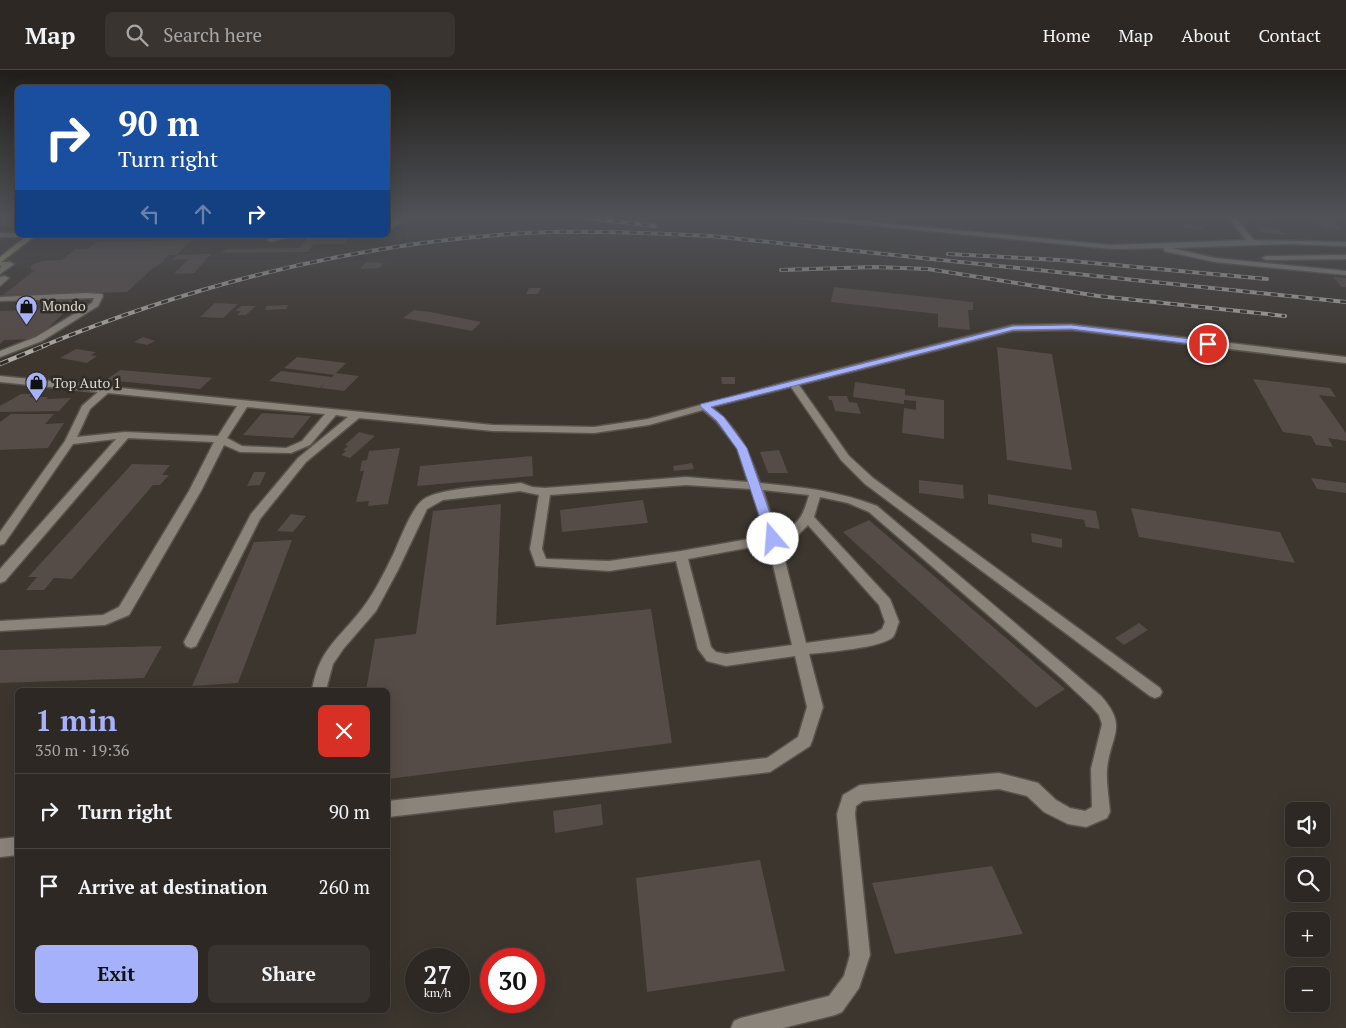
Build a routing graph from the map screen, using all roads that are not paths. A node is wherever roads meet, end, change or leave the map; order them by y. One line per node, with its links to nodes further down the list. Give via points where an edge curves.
1 (4, 263): 5 (street, via 10,264)
2 (1257, 263): 4 (street)
3 (1346, 265): 4 (street)
4 (1304, 268): 6 (street)
5 (0, 272)
6 (1346, 273)
7 (0, 278): 8 (street, via 5,278)
8 (0, 284)
9 (0, 299): 10 (street, via 99,296 95,304 39,339)
10 (0, 354)
11 (1346, 360): 13 (street, via 1071,327 1030,326 992,332)
12 (2, 380): 14 (street)
13 (793, 383): 16 (street); 34 (street, via 845,458 869,480)
14 (106, 389): 15 (street); 21 (street, via 86,408)
15 (244, 403): 17 (street); 20 (street)
16 (705, 406): 18 (street, via 650,422 594,430 492,428); 22 (street, via 720,419 742,448)
17 (333, 412): 18 (street); 20 (street, via 306,443 287,451 240,449)
18 (357, 414): 31 (street, via 302,460 255,517)
19 (125, 435): 20 (street); 21 (street); 29 (street)
20 (220, 439): 30 (street, via 195,491 124,611 105,620)
21 (70, 441): 27 (street)
22 (755, 485): 23 (street, via 686,480); 24 (street); 26 (street)
23 (545, 492): 28 (street, via 536,549 541,563 610,566); 33 (street, via 521,487 441,496 422,507 370,608 331,653)
24 (816, 492): 25 (street); 38 (street, via 873,509 1105,711 1110,724 1099,770 1101,812 1086,818 1068,816 1050,806 1032,789 999,780 860,792 848,801 846,814 860,956 852,981 835,1005)
25 (808, 518): 26 (street, via 794,532); 32 (street, via 885,603 892,622 888,633 875,639)
26 (773, 539): 28 (street); 32 (street)
27 (0, 541)
28 (681, 556): 32 (street, via 705,649 712,657 726,660)
29 (0, 578)
30 (0, 626)
31 (191, 642)
32 (801, 649): 35 (street, via 815,707 804,741 770,765)
33 (320, 688)
34 (1155, 692)
35 (390, 809)
36 (15, 846): 37 (street)
37 (0, 848)
38 (740, 1028)

